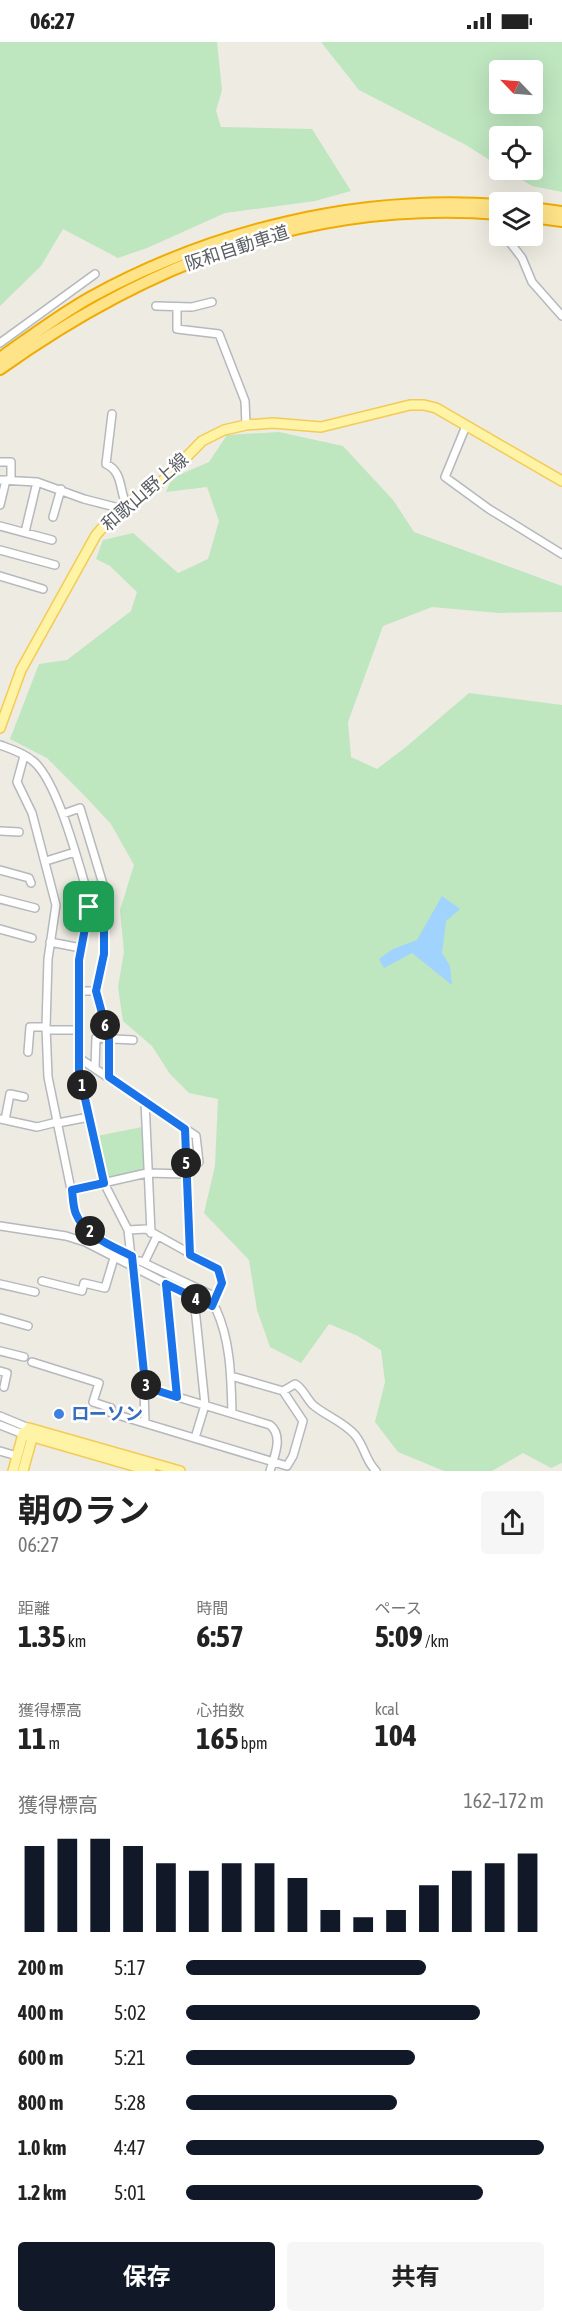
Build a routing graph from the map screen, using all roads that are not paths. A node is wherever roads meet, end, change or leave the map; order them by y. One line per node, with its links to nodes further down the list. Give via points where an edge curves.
1 (489, 205): 14 (highway, 阪和自動車道, via 383,206 305,218 230,238 120,282 54,320)
2 (543, 209): 3 (highway)
3 (562, 212)
4 (489, 214): 15 (highway, 阪和自動車道, via 384,215 330,222 244,243 126,290)
5 (543, 218): 6 (highway)
6 (562, 221)
7 (513, 246): 12 (street, via 532,282)
8 (95, 274): 13 (street)
9 (212, 302): 11 (street)
10 (156, 306): 11 (street)
11 (177, 307): 17 (street, via 177,329 219,334 245,401)
12 (562, 316)
13 (0, 343)
14 (0, 358)
15 (0, 369)
16 (112, 414): 24 (street, via 106,464 121,481)
17 (246, 425): 18 (main road, 和歌山野上線, via 321,427 424,405); 24 (main road, 和歌山野上線, via 202,441 165,479)
18 (466, 426): 21 (main road, 和歌山野上線); 32 (street, via 445,477)
19 (0, 462): 20 (street, via 11,462)
20 (6, 480): 22 (street); 25 (street)
21 (562, 481)
22 (38, 482): 23 (street); 29 (street)
23 (61, 489): 26 (street); 27 (street)
24 (126, 504): 26 (main road, 和歌山野上線)
25 (0, 505)
26 (118, 510): 36 (main road, 和歌山野上線, via 89,546 26,661)
27 (53, 517)
28 (0, 526): 29 (street)
29 (25, 532): 30 (street)
30 (52, 540)
31 (0, 550): 33 (street)
32 (562, 554)
33 (55, 565)
34 (0, 576): 35 (street)
35 (43, 589)
36 (0, 725)
37 (0, 745): 38 (street)
38 (24, 756): 39 (street, via 43,772); 43 (street, via 17,782 32,813)
39 (63, 814): 42 (street); 49 (street, via 80,808 106,894)
40 (0, 831): 41 (street)
41 (19, 832)
42 (75, 852): 43 (street); 47 (street)
43 (46, 861): 52 (street, via 56,905)
44 (0, 870): 45 (street, via 29,878)
45 (31, 883)
46 (0, 899): 48 (street)
47 (89, 907): 49 (street); 53 (street)
48 (34, 908)
49 (104, 910): 55 (street, via 104,954)
50 (0, 929): 51 (street)
51 (32, 938)
52 (50, 942): 53 (street); 56 (street)
53 (81, 948): 54 (street)
54 (79, 991): 55 (street); 57 (street)
55 (96, 991): 58 (street)
56 (46, 1029): 57 (street); 60 (street, via 30,1027); 68 (street, via 48,1077)
57 (79, 1030): 61 (street)
58 (109, 1039): 59 (street); 62 (street, via 96,1038); 63 (street)
59 (133, 1040)
60 (28, 1052)
61 (79, 1058): 62 (street); 66 (street)
62 (95, 1068): 63 (street)
63 (109, 1077): 65 (street)
64 (24, 1096): 67 (street, via 10,1094)
65 (145, 1101): 69 (street); 71 (street)
66 (89, 1117): 68 (street); 73 (street)
67 (2, 1119): 68 (street, via 37,1127)
68 (58, 1123): 74 (street)
69 (185, 1129): 70 (street, via 198,1138); 72 (street)
70 (199, 1162)
71 (147, 1173): 72 (street); 73 (street); 77 (street)
72 (186, 1173): 78 (street)
73 (104, 1183): 74 (street); 76 (street)
74 (72, 1190): 80 (street, via 76,1214 84,1226)
75 (0, 1226): 79 (street, via 66,1236)
76 (128, 1230): 77 (street, via 146,1229); 80 (street)
77 (154, 1235): 78 (street); 81 (street)
78 (190, 1255): 86 (street, via 218,1269 222,1283)
79 (114, 1258): 80 (street); 82 (street, via 105,1288 84,1283 82,1291)
80 (132, 1262): 81 (street); 84 (street); 96 (street)
81 (144, 1263): 86 (street)
82 (42, 1281)
83 (0, 1284): 85 (street)
84 (166, 1284): 87 (street); 99 (street)
85 (35, 1292)
86 (216, 1297): 88 (street)
87 (194, 1298): 88 (street); 100 (street)
88 (212, 1306): 95 (street, via 226,1336)
89 (0, 1318): 90 (street)
90 (28, 1326)
91 (0, 1351): 92 (street)
92 (24, 1358)
93 (32, 1362): 103 (street, via 99,1383 93,1402 111,1408 111,1413)
94 (0, 1371): 97 (street, via 7,1373)
95 (231, 1376): 98 (street); 101 (street)
96 (146, 1385): 99 (street); 103 (street)
97 (4, 1387)
98 (283, 1391): 109 (street, via 303,1421 287,1466); 116 (street, via 299,1385 319,1410 354,1434 367,1462)
99 (177, 1397): 100 (street)
100 (205, 1405): 101 (street); 106 (street)
101 (232, 1413): 109 (street, via 274,1429 277,1441)
102 (0, 1416): 105 (street)
103 (145, 1423): 106 (street)
104 (0, 1425): 105 (street)
105 (28, 1434): 108 (main road); 110 (main road); 112 (main road); 114 (main road)
106 (195, 1438): 109 (street)
107 (0, 1451): 108 (street)
108 (17, 1456): 111 (main road)
109 (273, 1461): 115 (street)
110 (135, 1469): 113 (main road)
111 (12, 1471)
112 (23, 1471)
113 (151, 1471)
114 (180, 1471)
115 (270, 1471)
116 (376, 1471)

